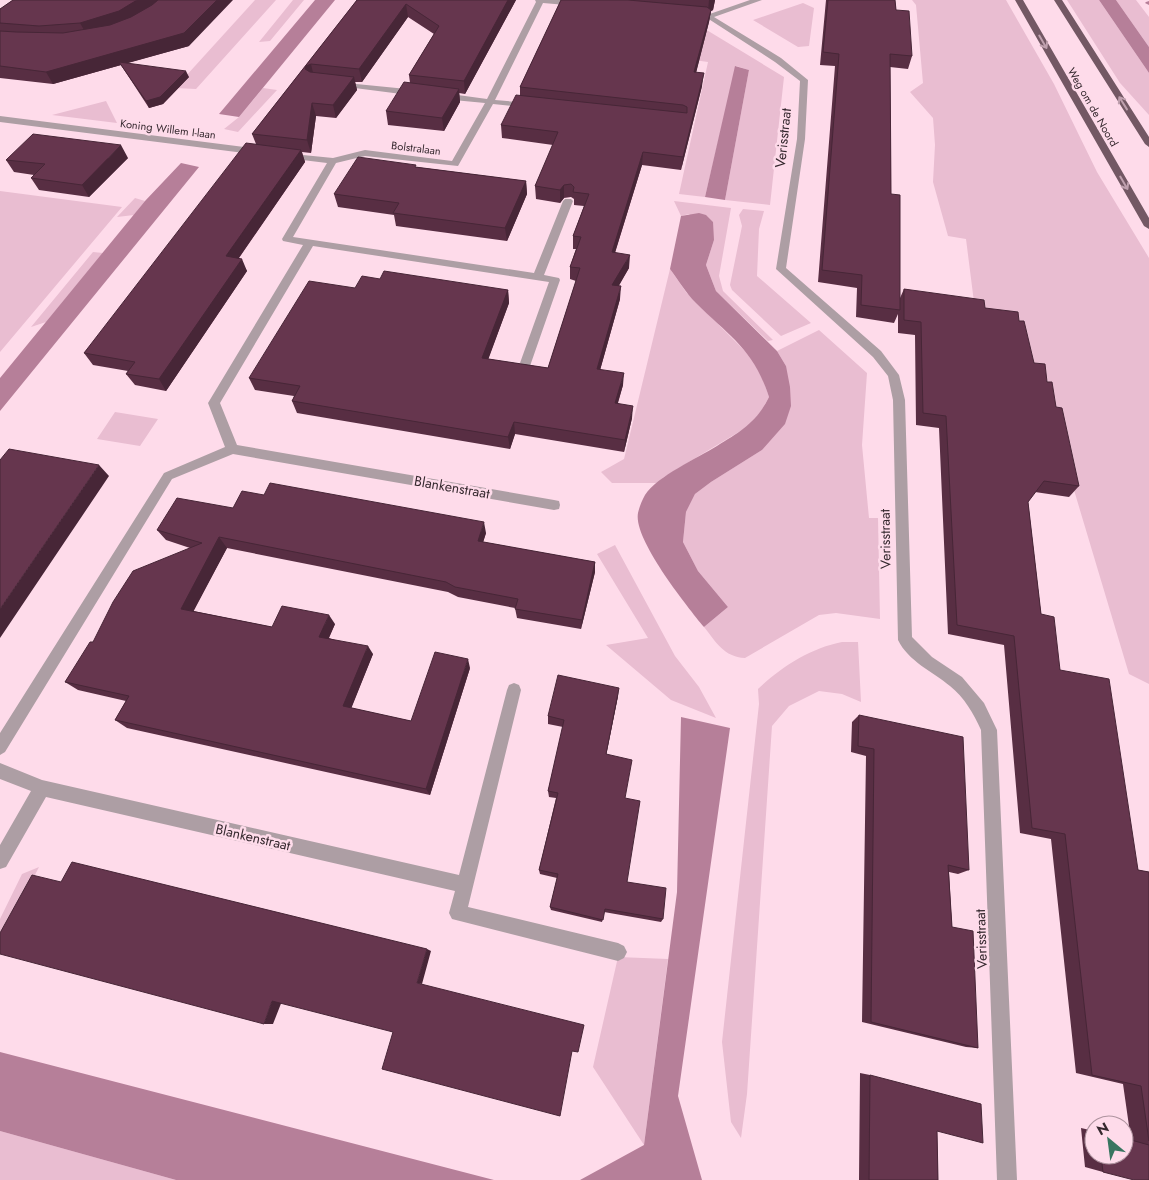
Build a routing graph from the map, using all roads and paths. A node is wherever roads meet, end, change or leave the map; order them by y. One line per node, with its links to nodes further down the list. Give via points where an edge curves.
1 (540, 0): 5 (street, Bolstralaan); 7 (street, Bolstralaan)
2 (758, 0): 26 (street, Verisstraat, via 703,15 778,60 804,80 801,139 781,270 877,354 893,375 899,400 905,640 927,662 957,682 979,708 989,730)
3 (1018, 0): 13 (highway, Weg om de Noord, one-way to 13)
4 (1058, 0): 10 (highway, Weg om de Noord, one-way to 4)
5 (589, 5)
6 (334, 83): 7 (street)
7 (490, 102): 8 (street); 11 (street, Bolstralaan, via 455,164 365,153)
8 (537, 107)
9 (0, 119): 11 (street, Koning Willem I-laan)
10 (1149, 144)
11 (333, 161): 14 (street, via 288,239)
12 (568, 202): 15 (street)
13 (1149, 226)
14 (310, 242): 15 (street); 17 (street, via 214,403)
15 (538, 277): 16 (street, via 555,280)
16 (526, 364)
17 (232, 449): 18 (street, Blankenstraat); 20 (street, via 168,476)
18 (554, 505)
19 (514, 690): 24 (street)
20 (0, 747)
21 (0, 771): 22 (street, Blankenstraat)
22 (42, 788): 23 (street); 24 (street, Blankenstraat)
23 (0, 861)
24 (465, 885): 25 (street, via 458,913)
25 (618, 952)
26 (1007, 1180)

